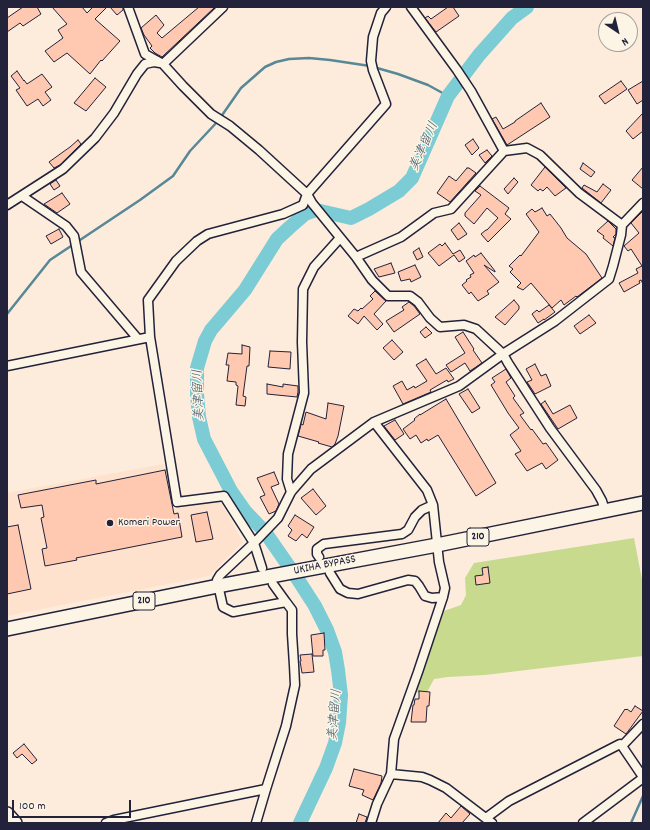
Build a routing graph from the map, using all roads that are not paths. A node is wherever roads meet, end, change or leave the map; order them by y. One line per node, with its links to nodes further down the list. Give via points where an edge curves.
1 (128, 7): 5 (street, via 145,54)
2 (224, 7): 5 (street)
3 (386, 7): 7 (street, via 381,13 373,37 372,67 386,104)
4 (411, 7): 6 (street, via 471,91)
5 (163, 64): 7 (street, via 212,114 259,150); 8 (street, via 145,64 95,138 63,169)
6 (504, 152): 11 (street, via 527,148 540,155 579,193); 13 (street, via 451,209 434,213 401,237)
7 (307, 194): 12 (street); 14 (street, via 303,205 283,214 208,234 197,241 176,261 148,300)
8 (22, 196): 10 (street); 15 (street, via 66,226 74,236 81,272)
9 (643, 203): 11 (street)
10 (7, 205)
11 (622, 225): 16 (street, via 609,279 555,321)
12 (340, 238): 13 (street); 19 (street, via 314,267 303,289 304,393 288,454 287,479)
13 (356, 257): 16 (street, via 372,280 388,296 410,296 440,327 464,325 476,328)
14 (150, 337): 15 (street); 23 (street, via 177,502 224,496)
15 (138, 339): 17 (street)
16 (503, 354): 18 (street, via 459,386); 22 (street, via 550,428 596,490)
17 (7, 366)
18 (374, 422): 19 (street, via 311,469); 21 (street, via 427,490)
19 (291, 492): 23 (street, via 278,518)
20 (643, 504): 22 (main road, UKIHA BYPASS / 210)
21 (433, 505): 24 (street); 25 (street, via 422,510 408,530 402,534 324,544 317,549)
22 (605, 511): 24 (main road, UKIHA BYPASS / 210)
23 (254, 543): 26 (street); 29 (street, via 220,575 217,580)
24 (437, 545): 25 (main road, UKIHA BYPASS / 210); 30 (street, via 444,588)
25 (316, 562): 28 (main road, UKIHA BYPASS / 210)
26 (262, 568)
27 (330, 573): 30 (street, via 340,589 348,594 358,594 408,580 415,581 425,596)
28 (277, 579): 29 (main road, UKIHA BYPASS / 210); 31 (street)
29 (218, 586): 31 (street, via 223,607 233,612); 32 (main road, UKIHA BYPASS / 210)
30 (443, 597): 35 (street, via 394,738)
31 (286, 602): 37 (street, via 292,610 295,685 286,726)
32 (7, 629)
33 (643, 724): 34 (street)
34 (622, 746): 36 (street); 39 (street, via 620,744 509,801)
35 (391, 774): 39 (street, via 430,780 446,788); 43 (street, via 376,804)
36 (643, 777): 44 (street)
37 (266, 790): 41 (street); 42 (street)
38 (7, 814): 40 (main road)
39 (489, 821)
40 (15, 823)
41 (106, 823)
42 (256, 823)
43 (371, 823)
44 (583, 823)

